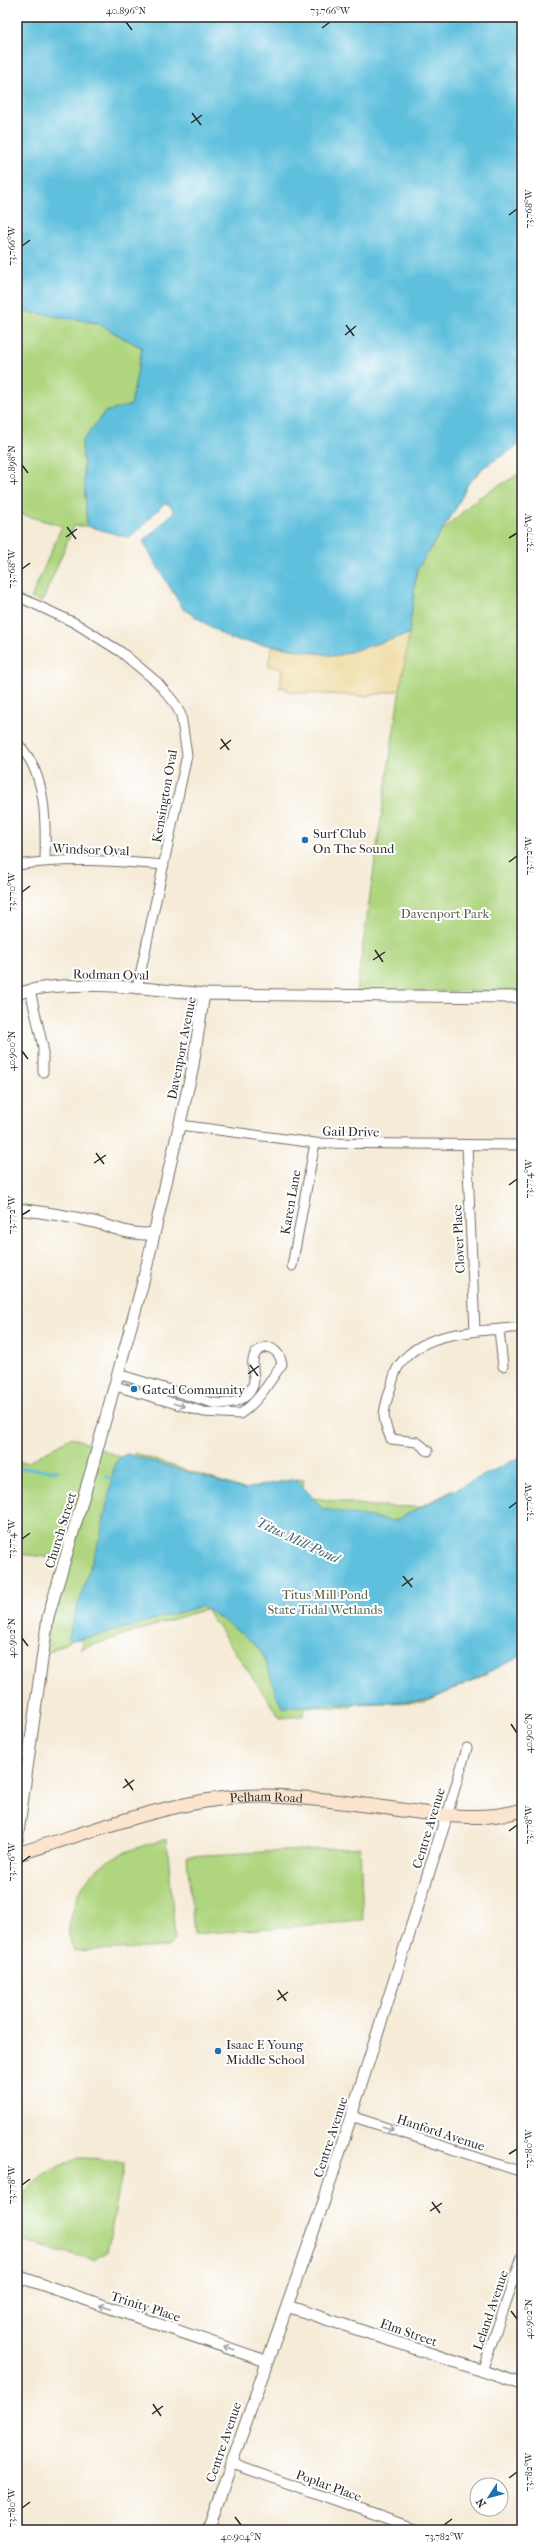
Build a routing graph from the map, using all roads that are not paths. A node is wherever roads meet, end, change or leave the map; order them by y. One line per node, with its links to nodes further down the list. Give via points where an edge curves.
1 (17, 596): 5 (street, Kensington Oval, via 75,623 121,652 157,682 182,715 187,755)
2 (17, 743): 3 (street, via 28,754 38,772 46,830)
3 (45, 860): 4 (street, Windsor Oval); 5 (street, Windsor Oval)
4 (17, 865)
5 (164, 865): 6 (street, Kensington Oval)
6 (137, 989): 7 (street, Rodman Oval, via 86,986); 9 (street, Rodman Oval)
7 (30, 990): 8 (street, Rodman Oval); 11 (street, via 43,1047)
8 (17, 994)
9 (204, 994): 10 (street, Davenport Avenue); 12 (street, Davenport Avenue, via 192,1071)
10 (522, 996)
11 (43, 1072)
12 (180, 1125): 13 (street, Gail Drive); 17 (street, Davenport Avenue)
13 (315, 1143): 14 (street, Gail Drive); 18 (street, Karen Lane)
14 (467, 1145): 15 (street, Gail Drive); 21 (street, Clover Place)
15 (522, 1145)
16 (17, 1209): 17 (street, via 94,1222 132,1234)
17 (154, 1233): 23 (street, Church Street)
18 (292, 1266)
19 (522, 1327): 20 (street)
20 (499, 1330): 21 (street); 22 (street)
21 (475, 1331): 25 (street, via 426,1343 407,1355 397,1368 385,1405 383,1422 390,1439 417,1442)
22 (503, 1366)
23 (118, 1374): 24 (street, Church Street); 24 (street, one-way to 23, via 204,1412 240,1414 259,1398 282,1364 276,1351 270,1347 262,1348 256,1353 253,1362 254,1381 248,1393 227,1405)
24 (115, 1386): 29 (street, Church Street, via 48,1617)
25 (428, 1451)
26 (467, 1748): 28 (street, Centre Avenue)
27 (522, 1810): 28 (main road, Pelham Road, via 505,1815)
28 (447, 1815): 30 (main road, Pelham Road, via 307,1798 232,1796 176,1807); 31 (street, Centre Avenue)
29 (17, 1840)
30 (17, 1854)
31 (351, 2116): 32 (street, Hanford Avenue, one-way to 32); 35 (street, Centre Avenue)
32 (522, 2172)
33 (522, 2257): 37 (street, Leland Avenue)
34 (17, 2276): 36 (street, Trinity Place, one-way to 34)
35 (287, 2306): 36 (street, Centre Avenue); 37 (street, Elm Street)
36 (266, 2361): 39 (street, Centre Avenue)
37 (482, 2371): 38 (street, Elm Street)
38 (522, 2384)
39 (230, 2463): 40 (street, Poplar Place); 41 (street, Centre Avenue)
40 (391, 2521): 42 (street); 43 (street, Poplar Place)
41 (208, 2530)
42 (388, 2530)
43 (419, 2530)

